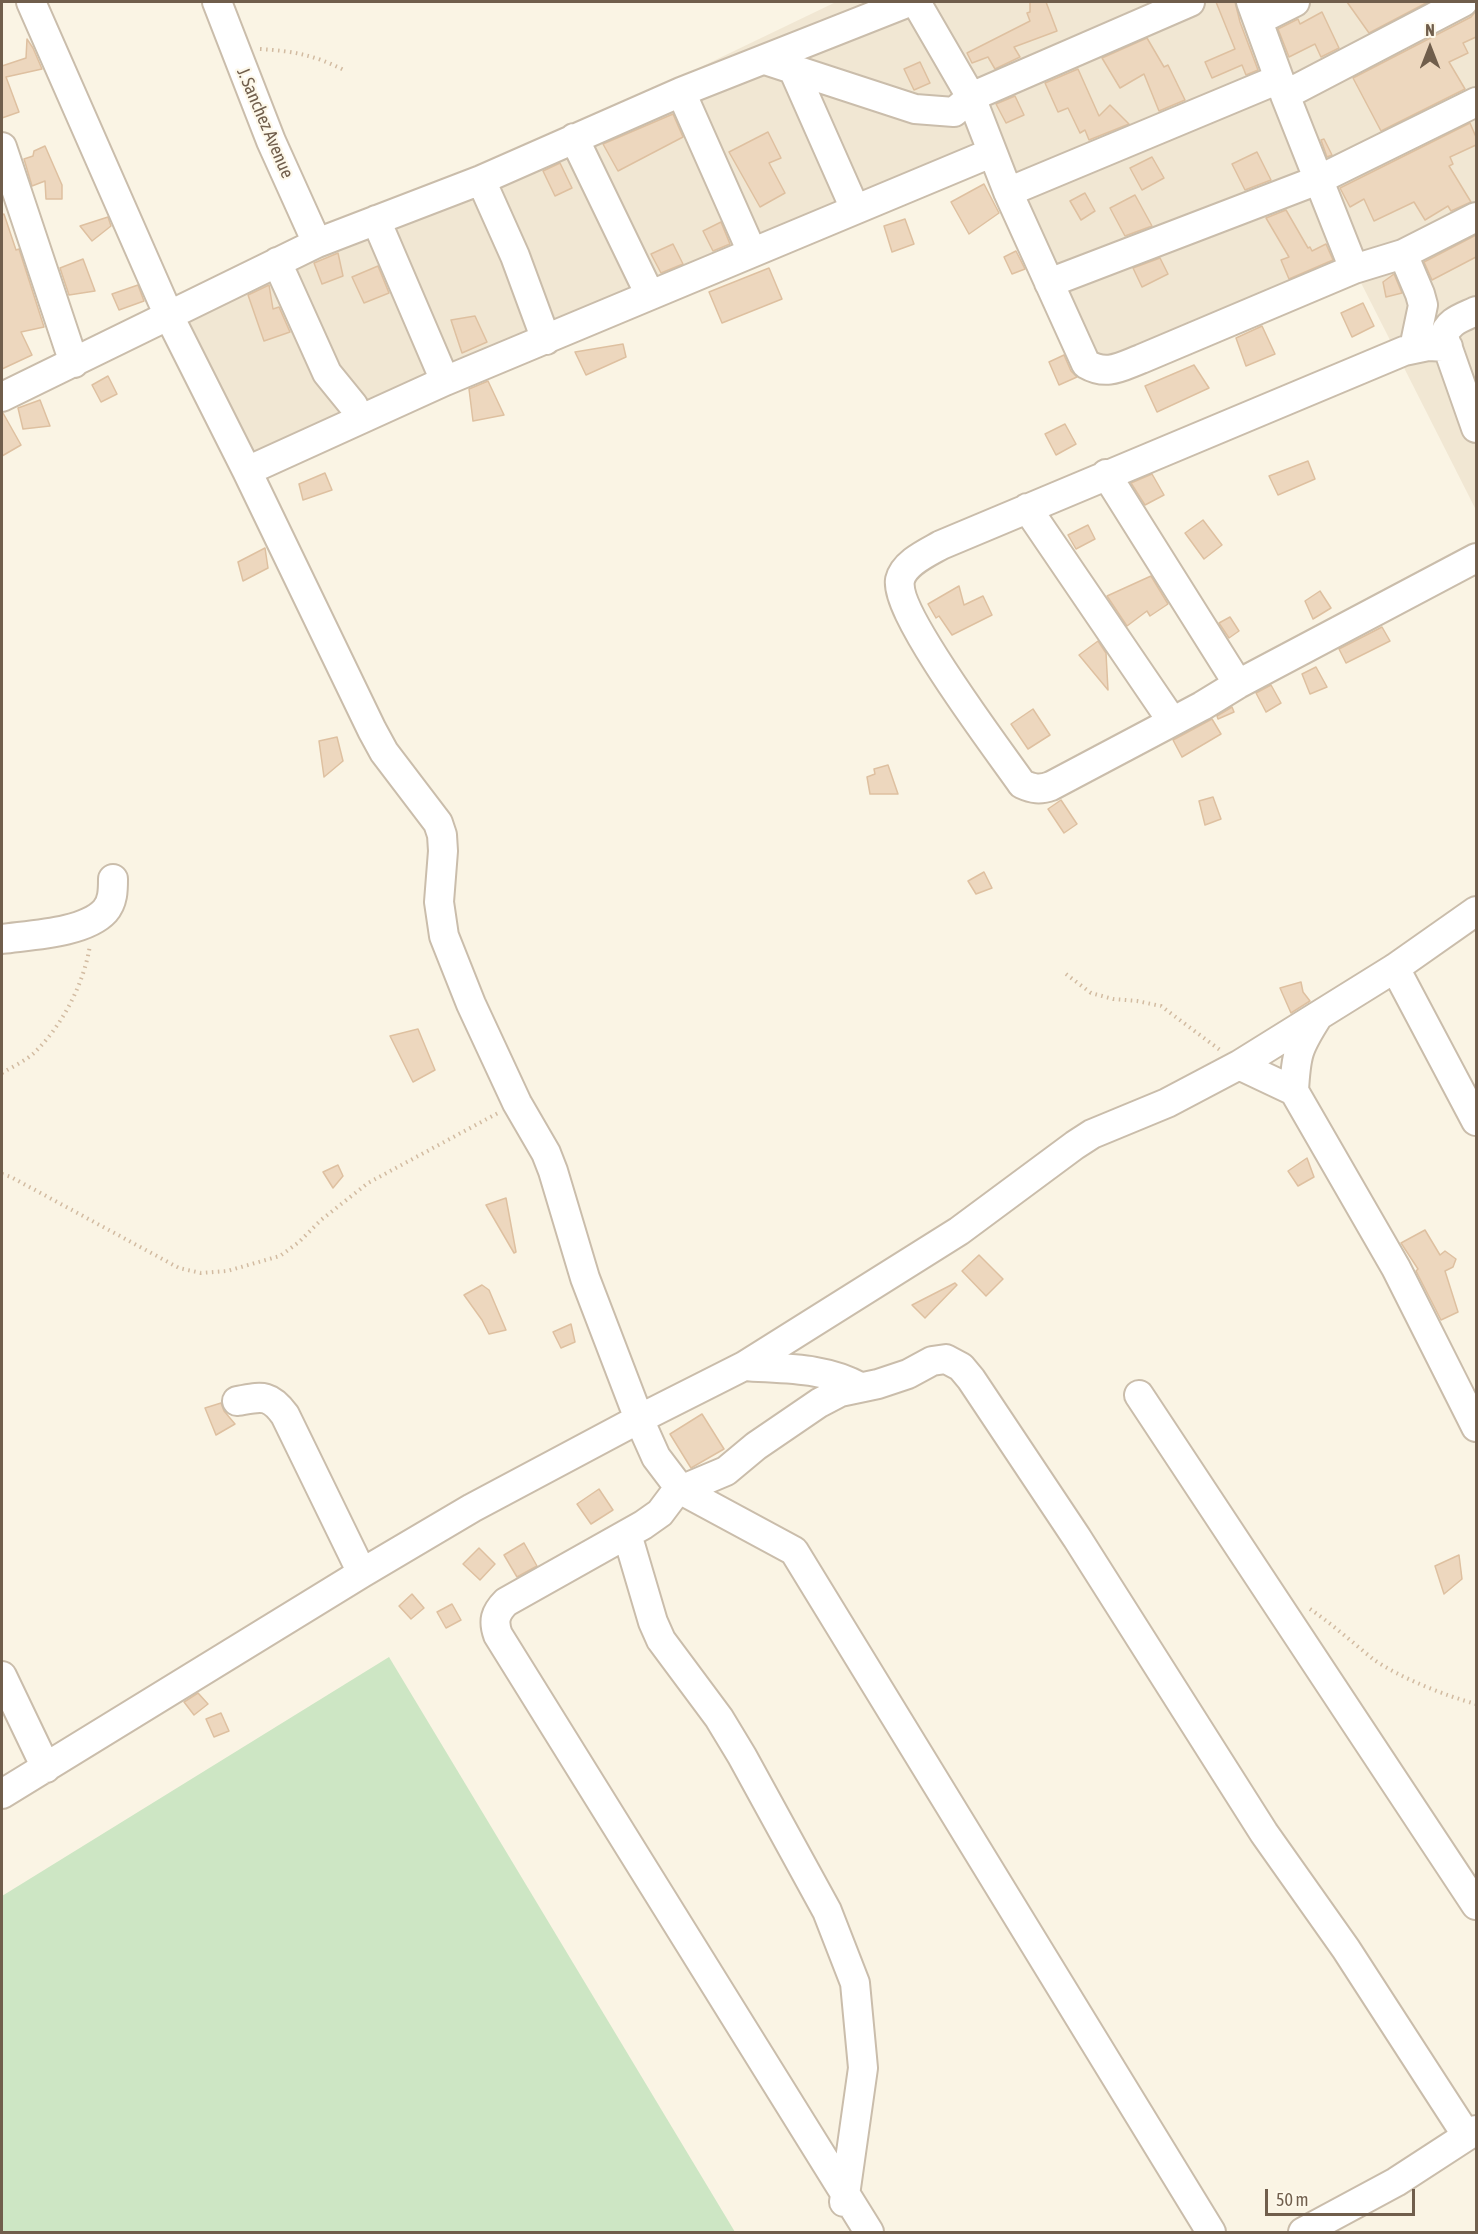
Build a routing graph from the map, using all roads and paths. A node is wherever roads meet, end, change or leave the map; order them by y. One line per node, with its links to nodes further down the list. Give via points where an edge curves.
1 (31, 2): 34 (street)
2 (217, 2): 9 (street, J. Sanchez Avenue)
3 (909, 2): 10 (street)
4 (916, 2): 15 (street)
5 (1190, 2): 15 (street)
6 (1295, 2): 8 (street)
7 (1463, 2): 13 (street)
8 (1255, 11): 13 (street)
9 (236, 53): 12 (path, via 259,49 292,51); 26 (street, J. Sanchez Avenue)
10 (765, 60): 11 (street); 14 (street)
11 (793, 69): 15 (street, via 915,109 954,112); 23 (street)
12 (344, 70)
13 (1282, 87): 21 (street); 22 (street)
14 (681, 92): 17 (street); 27 (street)
15 (971, 97): 19 (street)
16 (1476, 102): 21 (street)
17 (574, 138): 20 (street); 32 (street)
18 (2, 147): 38 (street)
19 (991, 153): 22 (street); 23 (street)
20 (481, 180): 25 (street); 35 (street)
21 (1318, 180): 30 (street); 31 (street)
22 (1008, 192): 31 (street)
23 (855, 209): 27 (street)
24 (1476, 217): 28 (street)
25 (376, 220): 26 (street); 39 (street)
26 (317, 243): 29 (street)
27 (752, 252): 32 (street)
28 (1403, 254): 30 (street); 37 (street, via 1423,305)
29 (277, 262): 34 (street); 41 (street, via 327,373)
30 (1354, 269): 31 (street, via 1141,359 1099,370 1086,364)
31 (1049, 283)
32 (650, 295): 35 (street)
33 (1476, 311): 36 (street, via 1447,328 1444,337)
34 (169, 316): 38 (street); 43 (street)
35 (546, 339): 39 (street)
36 (1448, 347): 37 (street); 42 (street)
37 (1414, 348): 44 (street)
38 (74, 363): 40 (street)
39 (445, 381): 41 (street)
40 (2, 397)
41 (360, 419): 43 (street)
42 (1476, 428)
43 (247, 471): 59 (street, via 384,752 438,822 442,835 439,902 444,936)
44 (1106, 474): 45 (street); 47 (street)
45 (1027, 508): 48 (street); 48 (street, via 940,545 905,568 900,580 901,595 917,630 952,682 1022,784 1030,788 1051,786)
46 (1476, 558): 47 (street)
47 (1238, 684): 48 (street)
48 (1172, 721)
49 (113, 879): 51 (street, via 112,900 105,911)
50 (1476, 911): 53 (street)
51 (90, 921): 52 (street, via 65,930); 57 (path, via 87,964 54,1029 33,1054)
52 (2, 939)
53 (1395, 968): 55 (street); 60 (street)
54 (1066, 974): 56 (path, via 1091,993 1161,1006)
55 (1319, 1015): 56 (street); 58 (street, via 1299,1047)
56 (1239, 1065): 58 (street); 62 (street, via 1167,1103 1092,1134 959,1231)
57 (2, 1073)
58 (1294, 1091): 67 (street, via 1396,1268)
59 (517, 1103): 61 (path, via 368,1183 280,1256 227,1271 201,1273 179,1268); 66 (street, via 554,1170 585,1278)
60 (1476, 1121)
61 (2, 1174)
62 (744, 1366): 63 (street, via 838,1376); 66 (street)
63 (860, 1387): 68 (street, via 819,1403 726,1471); 77 (street, via 946,1359 961,1367 971,1379 1264,1833)
64 (1138, 1395): 71 (street)
65 (237, 1401): 70 (street, via 268,1398 285,1415)
66 (639, 1419): 68 (street, via 656,1457); 70 (street, via 472,1508)
67 (1476, 1427)
68 (681, 1490): 69 (street, via 660,1513); 81 (street, via 795,1551)
69 (627, 1534): 78 (street, via 661,1640 742,1756 827,1911 855,1983 863,2068); 78 (street, via 506,1602 495,1617 495,1626)
70 (362, 1573): 74 (street)
71 (1273, 1596): 73 (path, via 1305,1606 1375,1660); 76 (street)
72 (2, 1676): 74 (street)
73 (1476, 1704)
74 (46, 1768): 75 (street)
75 (2, 1794)
76 (1476, 1905)
77 (1472, 2133): 82 (street, via 1396,2182)
78 (845, 2193): 79 (street, via 845,2210); 80 (street)
79 (853, 2232)
80 (869, 2232)
81 (1211, 2232)
82 (1303, 2232)

